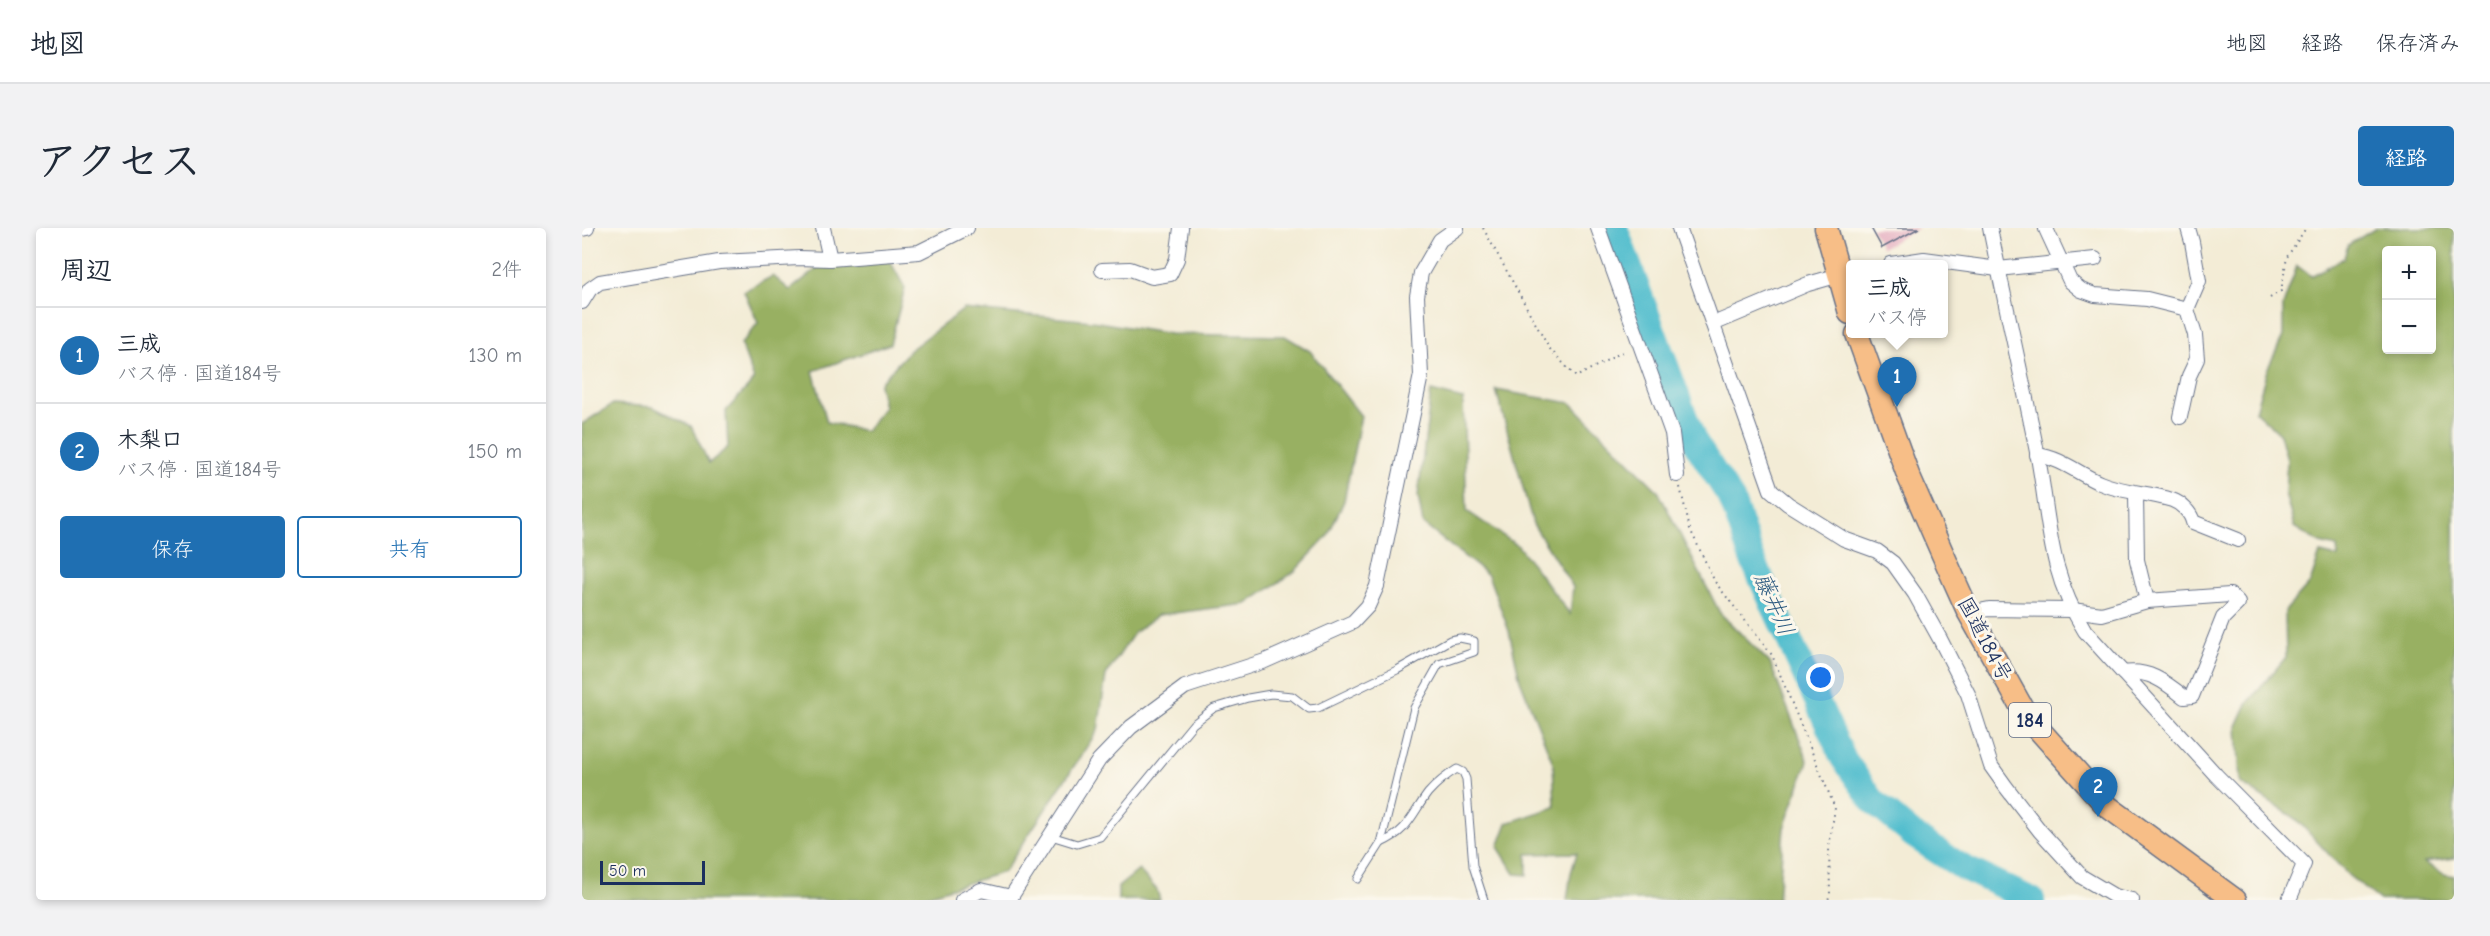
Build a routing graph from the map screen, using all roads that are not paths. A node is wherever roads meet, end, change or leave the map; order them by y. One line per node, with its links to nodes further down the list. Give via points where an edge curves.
1 (587, 228): 12 (street)
2 (823, 228): 13 (street)
3 (966, 228): 13 (street, via 919,252)
4 (1181, 228): 18 (street, via 1178,259 1170,274 1152,277 1130,269)
5 (1457, 228): 33 (street, via 1440,240 1421,273 1417,296 1421,375 1377,585 1368,606 1353,622 1304,645 1265,662 1185,687 1131,727 1100,760)
6 (1598, 228): 26 (street, via 1672,433)
7 (1679, 228): 22 (street)
8 (1826, 228): 19 (highway)
9 (1990, 228): 17 (street)
10 (2047, 228): 16 (street)
11 (2188, 228): 21 (street, via 2199,282)
12 (582, 229)
13 (830, 259): 20 (street, via 719,262 600,282 590,288)
14 (2095, 259): 16 (street)
15 (1948, 262): 17 (street)
16 (2061, 262): 17 (street); 21 (street, via 2070,281 2095,296 2147,300)
17 (1998, 269): 25 (street)
18 (1102, 270)
19 (1845, 274): 22 (street, via 1808,284)
20 (582, 302)
21 (2187, 309): 24 (street, via 2197,359)
22 (1713, 324): 40 (street, via 1771,490 1844,539 1877,550 1893,563 1915,594 1968,694 1991,766 2040,831 2082,877 2114,896)
23 (1859, 338): 31 (highway, 国道184号 / 184, via 1908,475)
24 (2180, 417)
25 (2037, 455): 27 (street); 30 (street, via 2057,575)
26 (1677, 475)
27 (2136, 494): 28 (street, via 2173,500 2192,514 2193,522); 29 (street, via 2137,560)
28 (2238, 540)
29 (2148, 601): 30 (street, via 2102,614); 32 (street, via 2230,595 2238,603 2223,618 2192,696 2184,697 2165,682 2138,671)
30 (2072, 610): 31 (street, via 1989,609); 32 (street, via 2085,631)
31 (1970, 613): 37 (highway, 国道184号 / 184, via 2026,716 2107,806)
32 (2123, 673): 41 (street, via 2304,864)
33 (1051, 836): 34 (lane, via 1077,844 1100,837 1193,724 1214,708 1271,694 1292,696 1309,709 1318,708 1450,640 1474,641 1474,652 1439,664 1414,708); 36 (street)
34 (1381, 843): 35 (lane); 39 (lane, via 1412,821 1429,793 1448,775 1457,770 1463,772 1473,866)
35 (1358, 879)
36 (1010, 898): 38 (street, via 981,890)
37 (2231, 899)
38 (962, 900)
39 (1484, 900)
40 (2132, 900)
41 (2289, 900)

